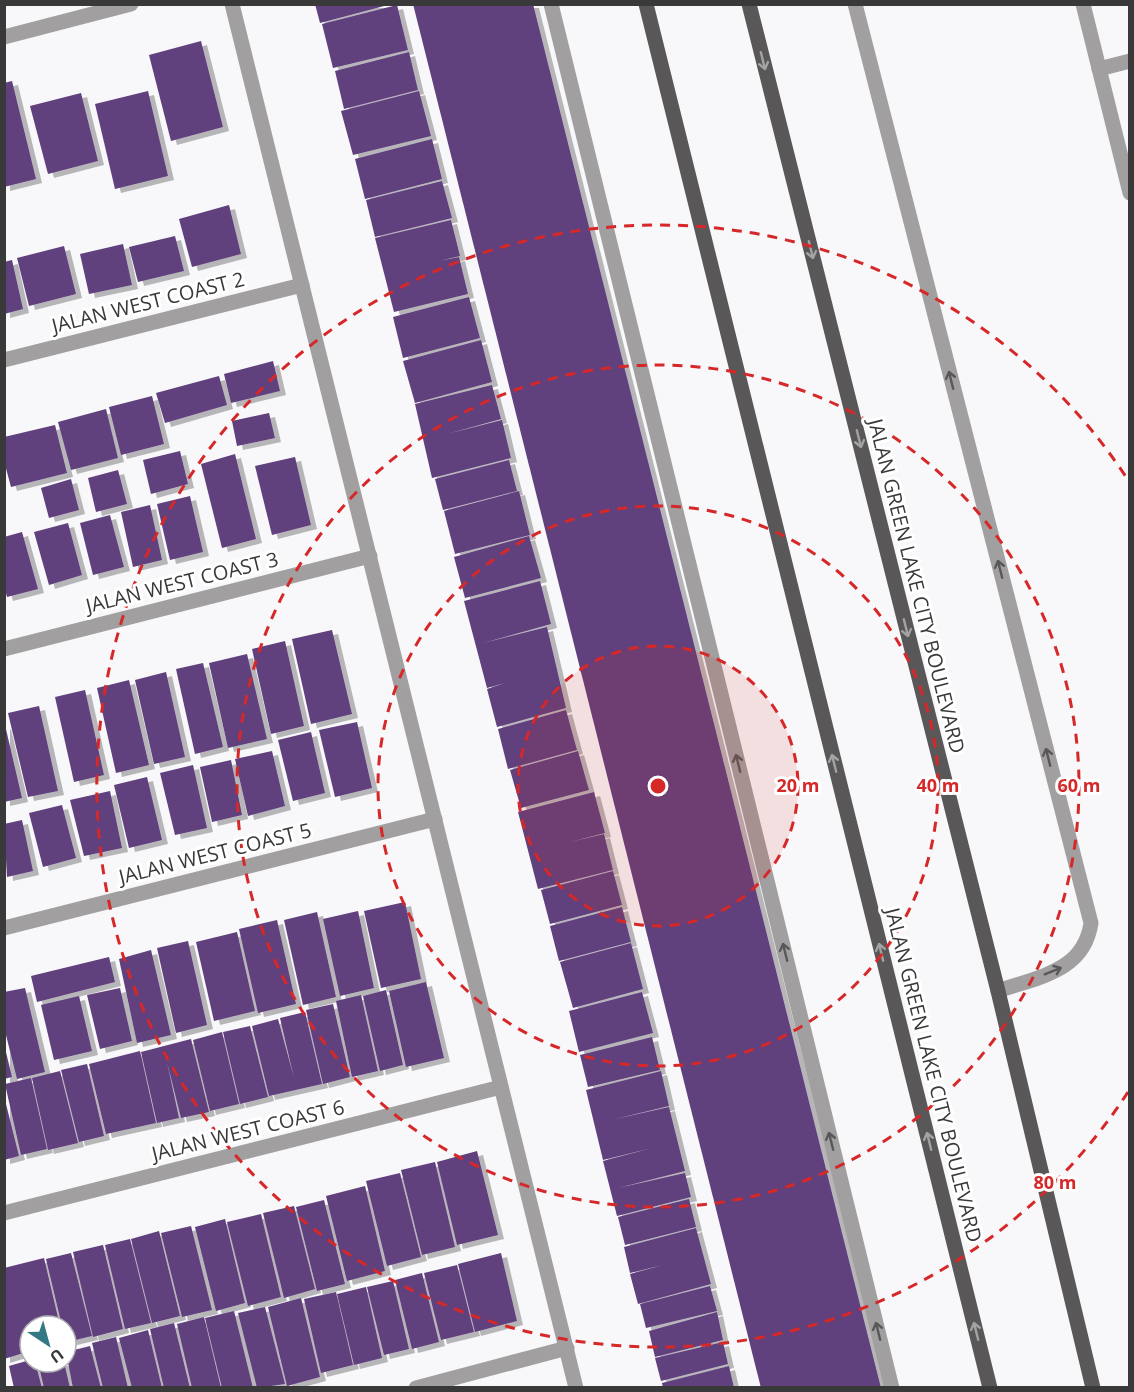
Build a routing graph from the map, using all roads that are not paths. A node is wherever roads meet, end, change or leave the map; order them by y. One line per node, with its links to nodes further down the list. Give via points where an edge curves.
1 (132, 4): 8 (street)
2 (232, 4): 12 (street)
3 (551, 4): 24 (street, one-way to 3)
4 (646, 4): 25 (main road, JALAN GREEN LAKE CITY BOULEVARD, one-way to 4)
5 (749, 4): 18 (main road, JALAN GREEN LAKE CITY BOULEVARD, one-way to 18)
6 (855, 4): 18 (street, one-way to 6, via 1069,964 1088,940 1090,923)
7 (1083, 4): 10 (street)
8 (4, 37)
9 (1130, 61): 10 (street)
10 (1099, 69): 11 (street)
11 (1130, 194)
12 (302, 285): 13 (street, JALAN WEST COAST 2); 14 (street)
13 (4, 360)
14 (370, 556): 15 (street, JALAN WEST COAST 3); 16 (street)
15 (4, 649)
16 (435, 819): 17 (street, JALAN WEST COAST 5); 19 (street)
17 (4, 928)
18 (998, 991): 26 (main road, JALAN GREEN LAKE CITY BOULEVARD)
19 (501, 1087): 20 (street, JALAN WEST COAST 6); 21 (street)
20 (4, 1213)
21 (567, 1348): 22 (street); 23 (street)
22 (416, 1388)
23 (576, 1388)
24 (892, 1388)
25 (990, 1388)
26 (1093, 1388)

